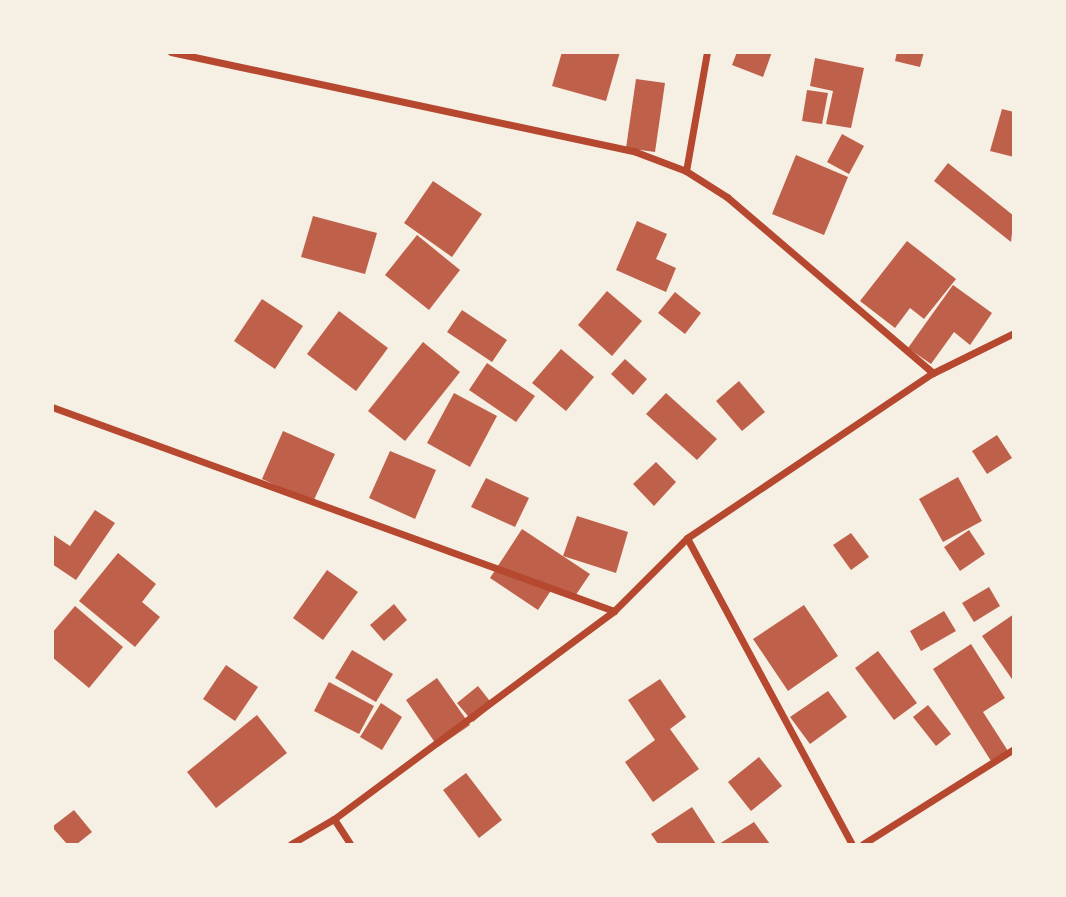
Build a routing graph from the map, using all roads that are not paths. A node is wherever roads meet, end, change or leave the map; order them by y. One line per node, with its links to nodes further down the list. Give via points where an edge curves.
1 (171, 52): 3 (street, via 636,152)
2 (707, 52): 3 (street)
3 (686, 171): 5 (street, via 727,197)
4 (1013, 333): 5 (street)
5 (933, 373): 7 (street)
6 (52, 407): 8 (street)
7 (687, 538): 8 (street); 13 (street)
8 (614, 611): 10 (street)
9 (1013, 749): 14 (street)
10 (334, 819): 11 (street); 12 (street)
11 (291, 845)
12 (350, 845)
13 (852, 845)
14 (863, 845)

